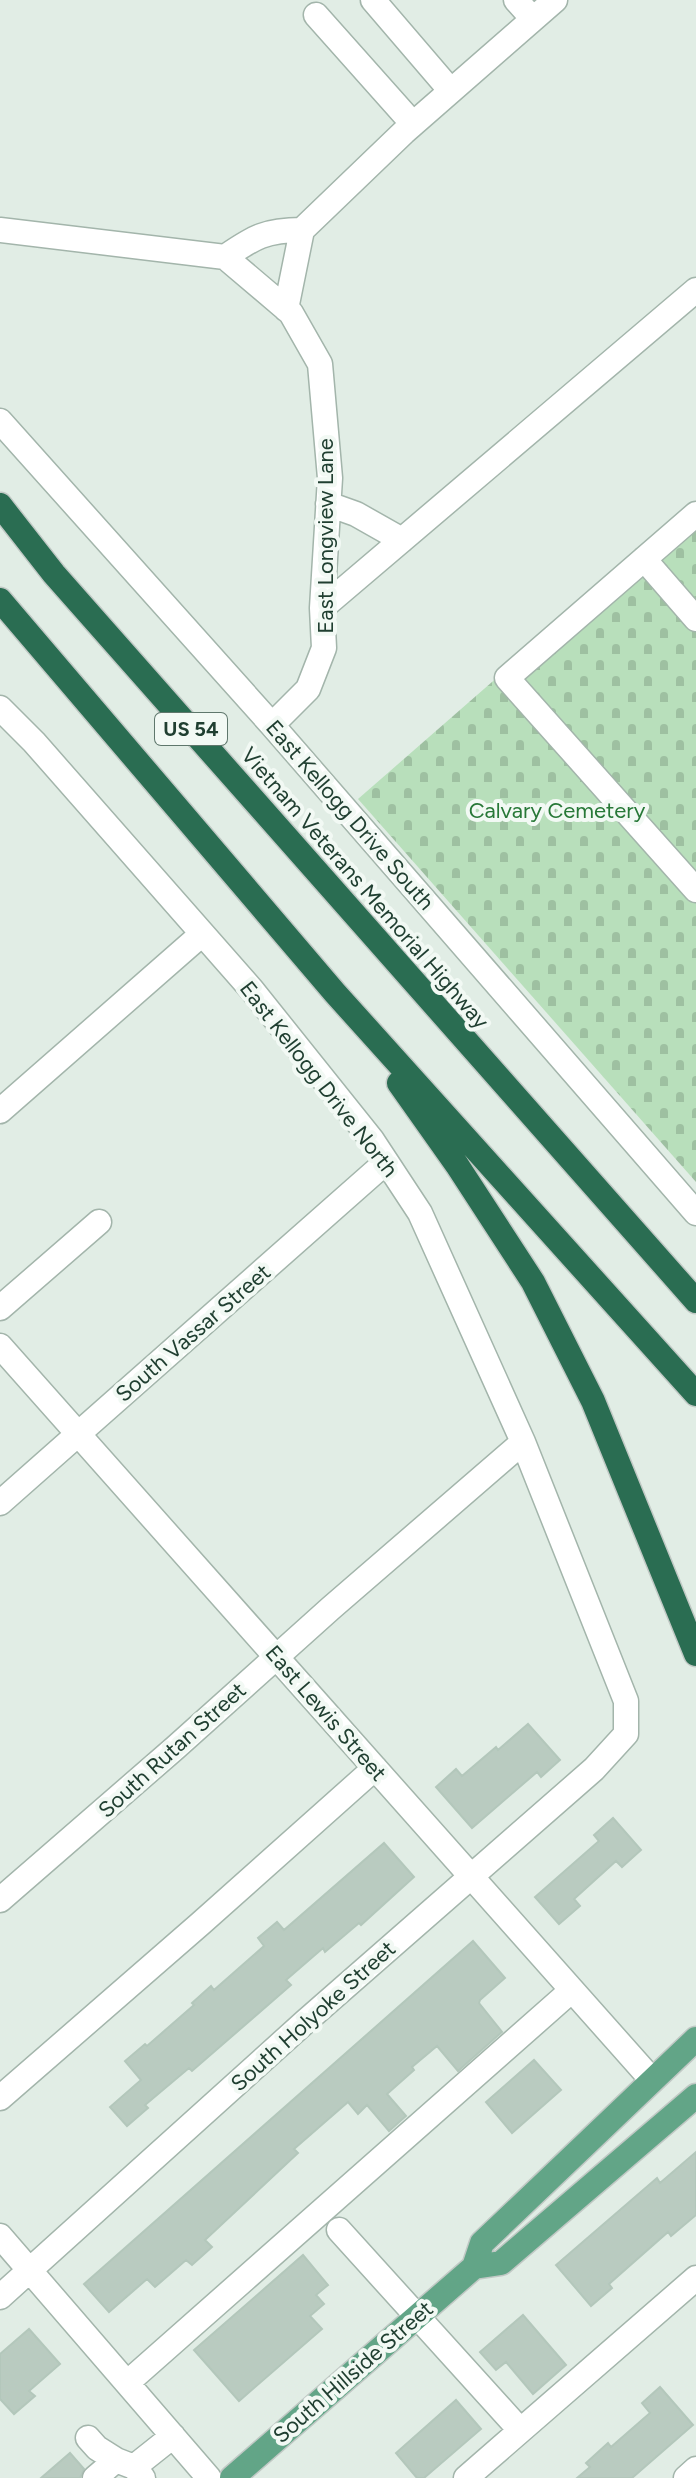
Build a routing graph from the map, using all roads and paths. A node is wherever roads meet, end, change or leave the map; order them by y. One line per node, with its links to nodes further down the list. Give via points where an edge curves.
1 (373, 0): 6 (street)
2 (516, 0): 5 (street)
3 (555, 0): 5 (street)
4 (316, 15): 7 (street)
5 (533, 19): 6 (street)
6 (451, 91): 7 (street)
7 (413, 124): 9 (street)
8 (0, 230): 10 (street)
9 (302, 230): 10 (street, via 263,234); 12 (street)
10 (225, 257): 12 (street, East Longview Lane)
11 (696, 290): 17 (street)
12 (286, 309): 14 (street, East Longview Lane, via 320,364)
13 (0, 421): 23 (street, East Kellogg Drive South)
14 (328, 504): 17 (street); 20 (street, East Longview Lane)
15 (0, 505): 31 (highway, Vietnam Veterans Memorial Highway / US 54, via 54,574)
16 (696, 514): 18 (street)
17 (402, 540): 20 (street)
18 (644, 559): 21 (street); 24 (street, via 507,678)
19 (0, 600): 26 (highway, US 54)
20 (322, 608): 23 (street, East Longview Lane, via 324,648 308,689)
21 (696, 619)
22 (0, 708): 25 (street, East Kellogg Drive North)
23 (272, 725): 29 (street, East Kellogg Drive South)
24 (696, 890)
25 (202, 934): 27 (street); 28 (street, East Kellogg Drive North)
26 (335, 993): 34 (highway, US 54); 38 (highway, via 533,1282 593,1401)
27 (0, 1111)
28 (386, 1162): 35 (street, South Vassar Street); 36 (street, East Kellogg Drive North, via 420,1213)
29 (696, 1213)
30 (99, 1222): 32 (street)
31 (696, 1301)
32 (0, 1308)
33 (0, 1346): 35 (street, East Lewis Street)
34 (696, 1394)
35 (78, 1434): 37 (street, South Vassar Street); 39 (street, East Lewis Street)
36 (523, 1442): 39 (street, South Rutan Street); 40 (street, East Kellogg Drive North, via 626,1701)
37 (0, 1503)
38 (696, 1654)
39 (277, 1657): 41 (street, East Lewis Street); 43 (street, South Rutan Street)
40 (626, 1734): 42 (street, South Holyoke Street, via 594,1769)
41 (375, 1768): 42 (street, East Lewis Street); 47 (street)
42 (471, 1876): 44 (street, East Lewis Street); 52 (street, South Holyoke Street)
43 (0, 1900)
44 (572, 1990): 46 (street, East Lewis Street); 56 (street)
45 (696, 2039): 46 (main road, South Hillside Street)
46 (652, 2080): 51 (main road, South Hillside Street, via 482,2243)
47 (0, 2098)
48 (694, 2100): 51 (main road, South Hillside Street, via 501,2263)
49 (339, 2230): 55 (street)
50 (0, 2236): 52 (street)
51 (474, 2267): 55 (main road, South Hillside Street)
52 (30, 2270): 54 (street, South Holyoke Street); 56 (street)
53 (696, 2278): 57 (street)
54 (0, 2297)
55 (416, 2316): 57 (street); 62 (main road, South Hillside Street)
56 (127, 2383): 58 (street)
57 (520, 2430): 65 (street)
58 (173, 2436): 61 (street); 64 (street)
59 (88, 2438): 61 (street)
60 (696, 2469): 66 (street)
61 (135, 2472): 63 (street)
62 (246, 2474)
63 (95, 2478)
64 (209, 2478)
65 (466, 2478)
66 (686, 2478)

